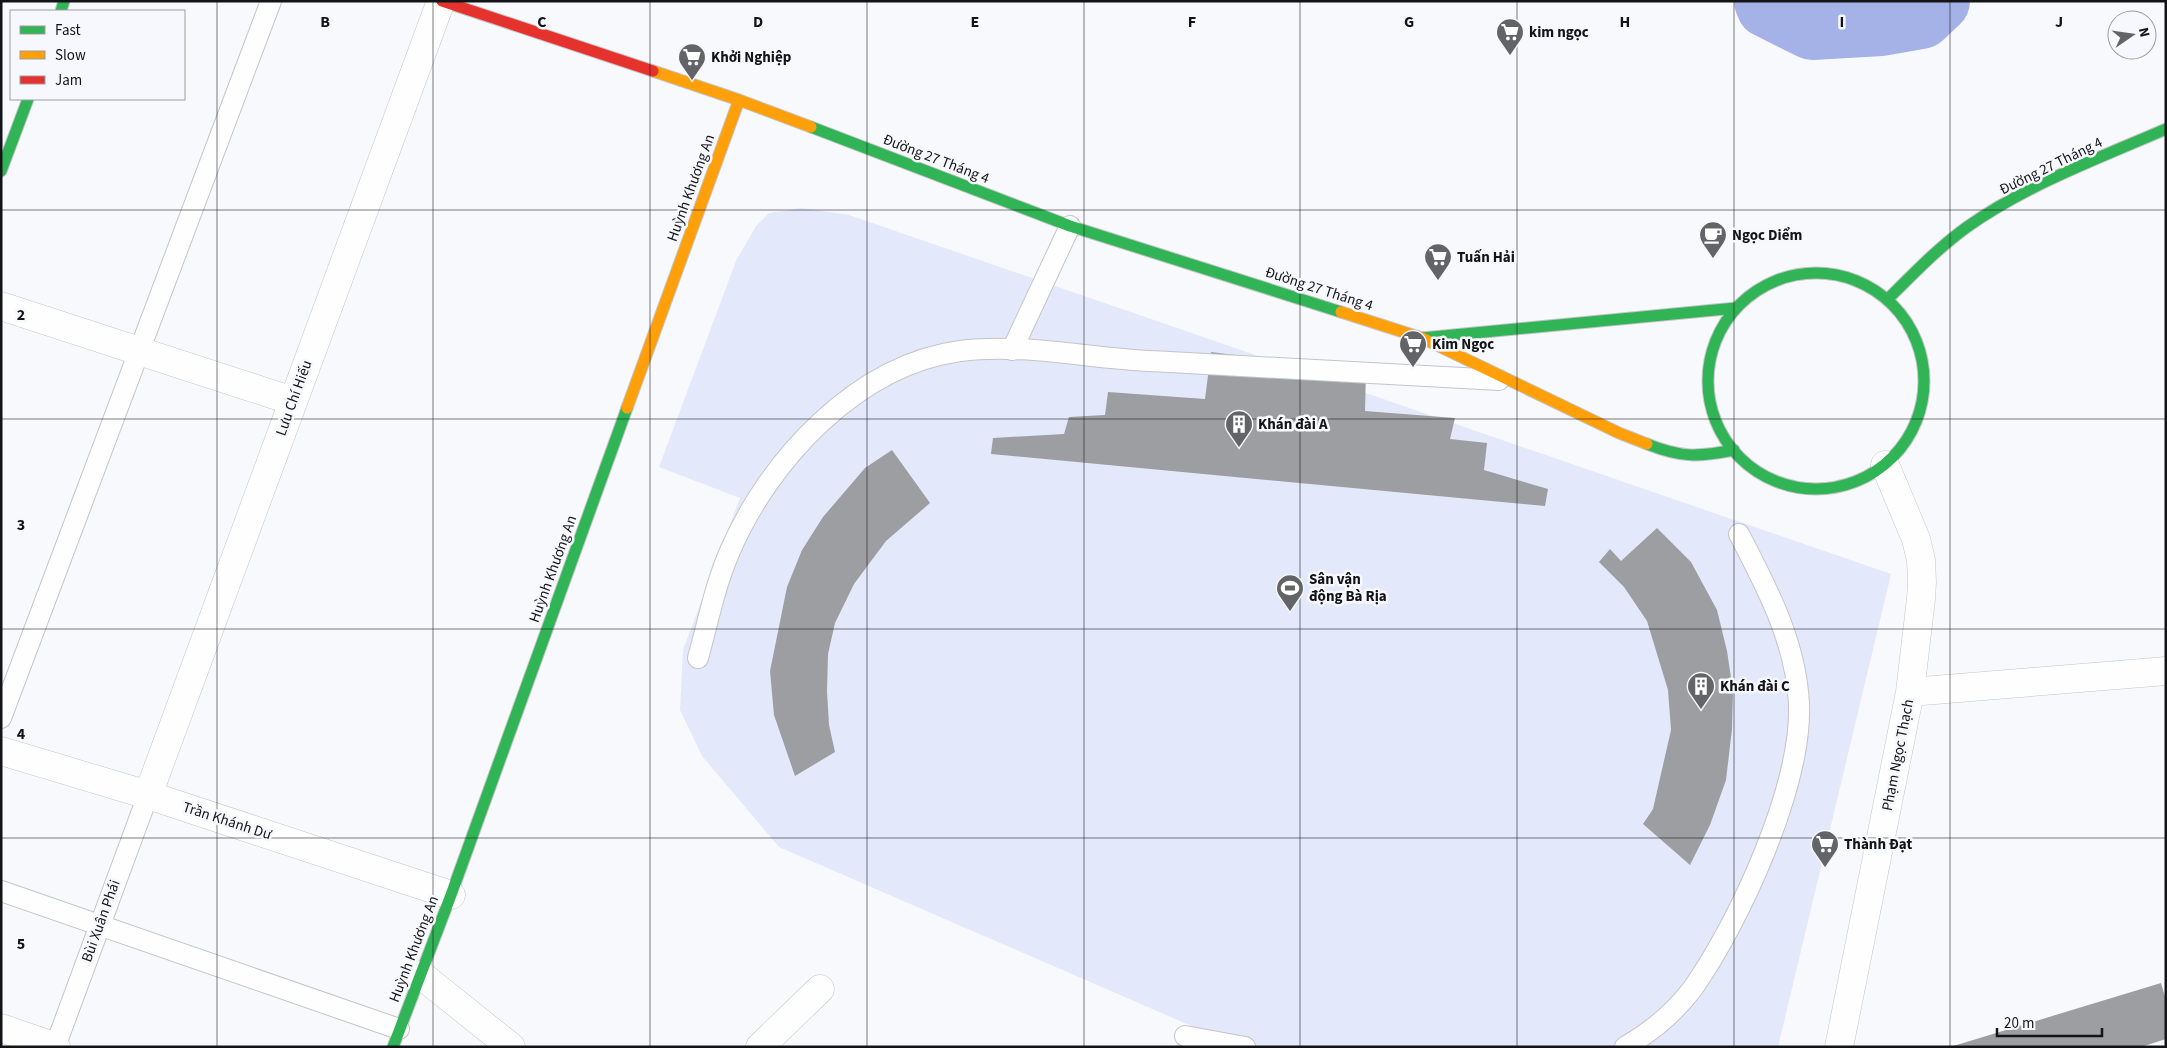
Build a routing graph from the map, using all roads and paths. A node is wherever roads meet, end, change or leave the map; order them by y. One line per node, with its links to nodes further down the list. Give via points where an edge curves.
1 (271, 1): 13 (lane)
2 (442, 1): 4 (street, Đường 27 Tháng 4); 15 (street, Lưu Chí Hiếu)
3 (28, 100): 6 (street)
4 (739, 100): 7 (street, Đường 27 Tháng 4); 26 (street, Huỳnh Khương An)
5 (2166, 129): 8 (street, Đường 27 Tháng 4, via 2039,184 1998,208 1967,227)
6 (1, 171)
7 (1070, 226): 11 (street, Đường 27 Tháng 4); 12 (lane)
8 (1888, 299): 10 (street, via 1856,280 1826,273 1794,275 1758,290); 17 (street, via 1907,323 1923,364 1924,394 1914,428 1904,446)
9 (1, 306): 13 (street)
10 (1736, 308): 11 (street, Đường 27 Tháng 4); 16 (street, via 1717,338 1709,364 1708,390 1713,416)
11 (1422, 338): 14 (street, Đường 27 Tháng 4)
12 (1012, 350): 14 (lane, via 1129,360); 19 (lane, via 959,351 913,363 875,382 808,433 749,511 729,552)
13 (139, 352): 15 (street); 22 (lane)
14 (1511, 380): 16 (street, Đường 27 Tháng 4, via 1619,433 1664,451 1701,456)
15 (293, 401): 24 (street, Lưu Chí Hiếu)
16 (1734, 450): 17 (street, via 1764,474 1800,488 1834,488 1862,480)
17 (1885, 465): 21 (street, Phạm Ngọc Thạch, via 1916,539 1920,560 1922,590)
18 (1739, 534): 37 (lane, via 1783,626 1794,663 1799,704 1789,777 1750,886 1720,945 1692,988 1669,1014)
19 (698, 658)
20 (2166, 671): 21 (street)
21 (1910, 692): 38 (street, Phạm Ngọc Thạch)
22 (1, 718)
23 (1, 751): 24 (street, Trần Khánh Dư)
24 (148, 795): 26 (street, Trần Khánh Dư); 27 (lane, Bùi Xuân Phái)
25 (1, 891): 27 (lane)
26 (451, 895): 28 (street, Huỳnh Khương An)
27 (100, 925): 32 (lane); 33 (lane, Bùi Xuân Phái)
28 (421, 975): 32 (street, Huỳnh Khương An); 34 (street)
29 (820, 988): 35 (street)
30 (1, 1028): 33 (street)
31 (1185, 1036): 36 (lane)
32 (396, 1038)
33 (56, 1047)
34 (511, 1047)
35 (760, 1047)
36 (1245, 1047)
37 (1625, 1047)
38 (1839, 1047)

